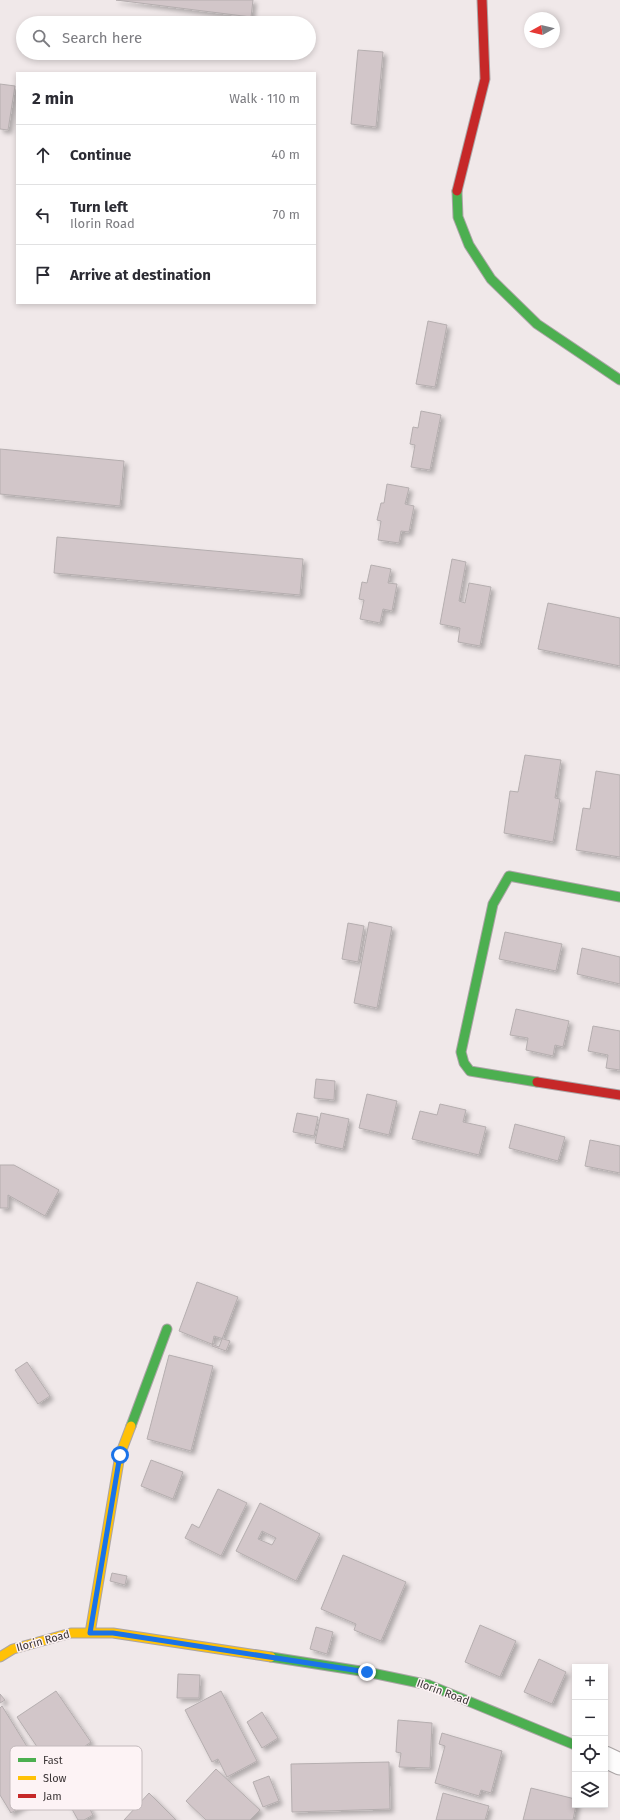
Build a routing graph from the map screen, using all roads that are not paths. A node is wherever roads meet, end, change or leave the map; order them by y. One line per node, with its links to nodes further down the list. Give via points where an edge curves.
1 (482, 0): 2 (street, via 485,80 457,192 458,217 469,245 491,279 538,324)
2 (620, 380)
3 (620, 897): 4 (street, via 509,876 493,904 461,1052 470,1071)
4 (620, 1095)
5 (167, 1328): 6 (street, via 120,1455)
6 (90, 1633): 7 (street, Ilorin Road, via 71,1633 13,1649); 8 (street, Ilorin Road, via 113,1633 252,1654 367,1672 429,1685)
7 (0, 1657)
8 (572, 1744)
9 (608, 1758): 10 (street)
10 (620, 1764)

